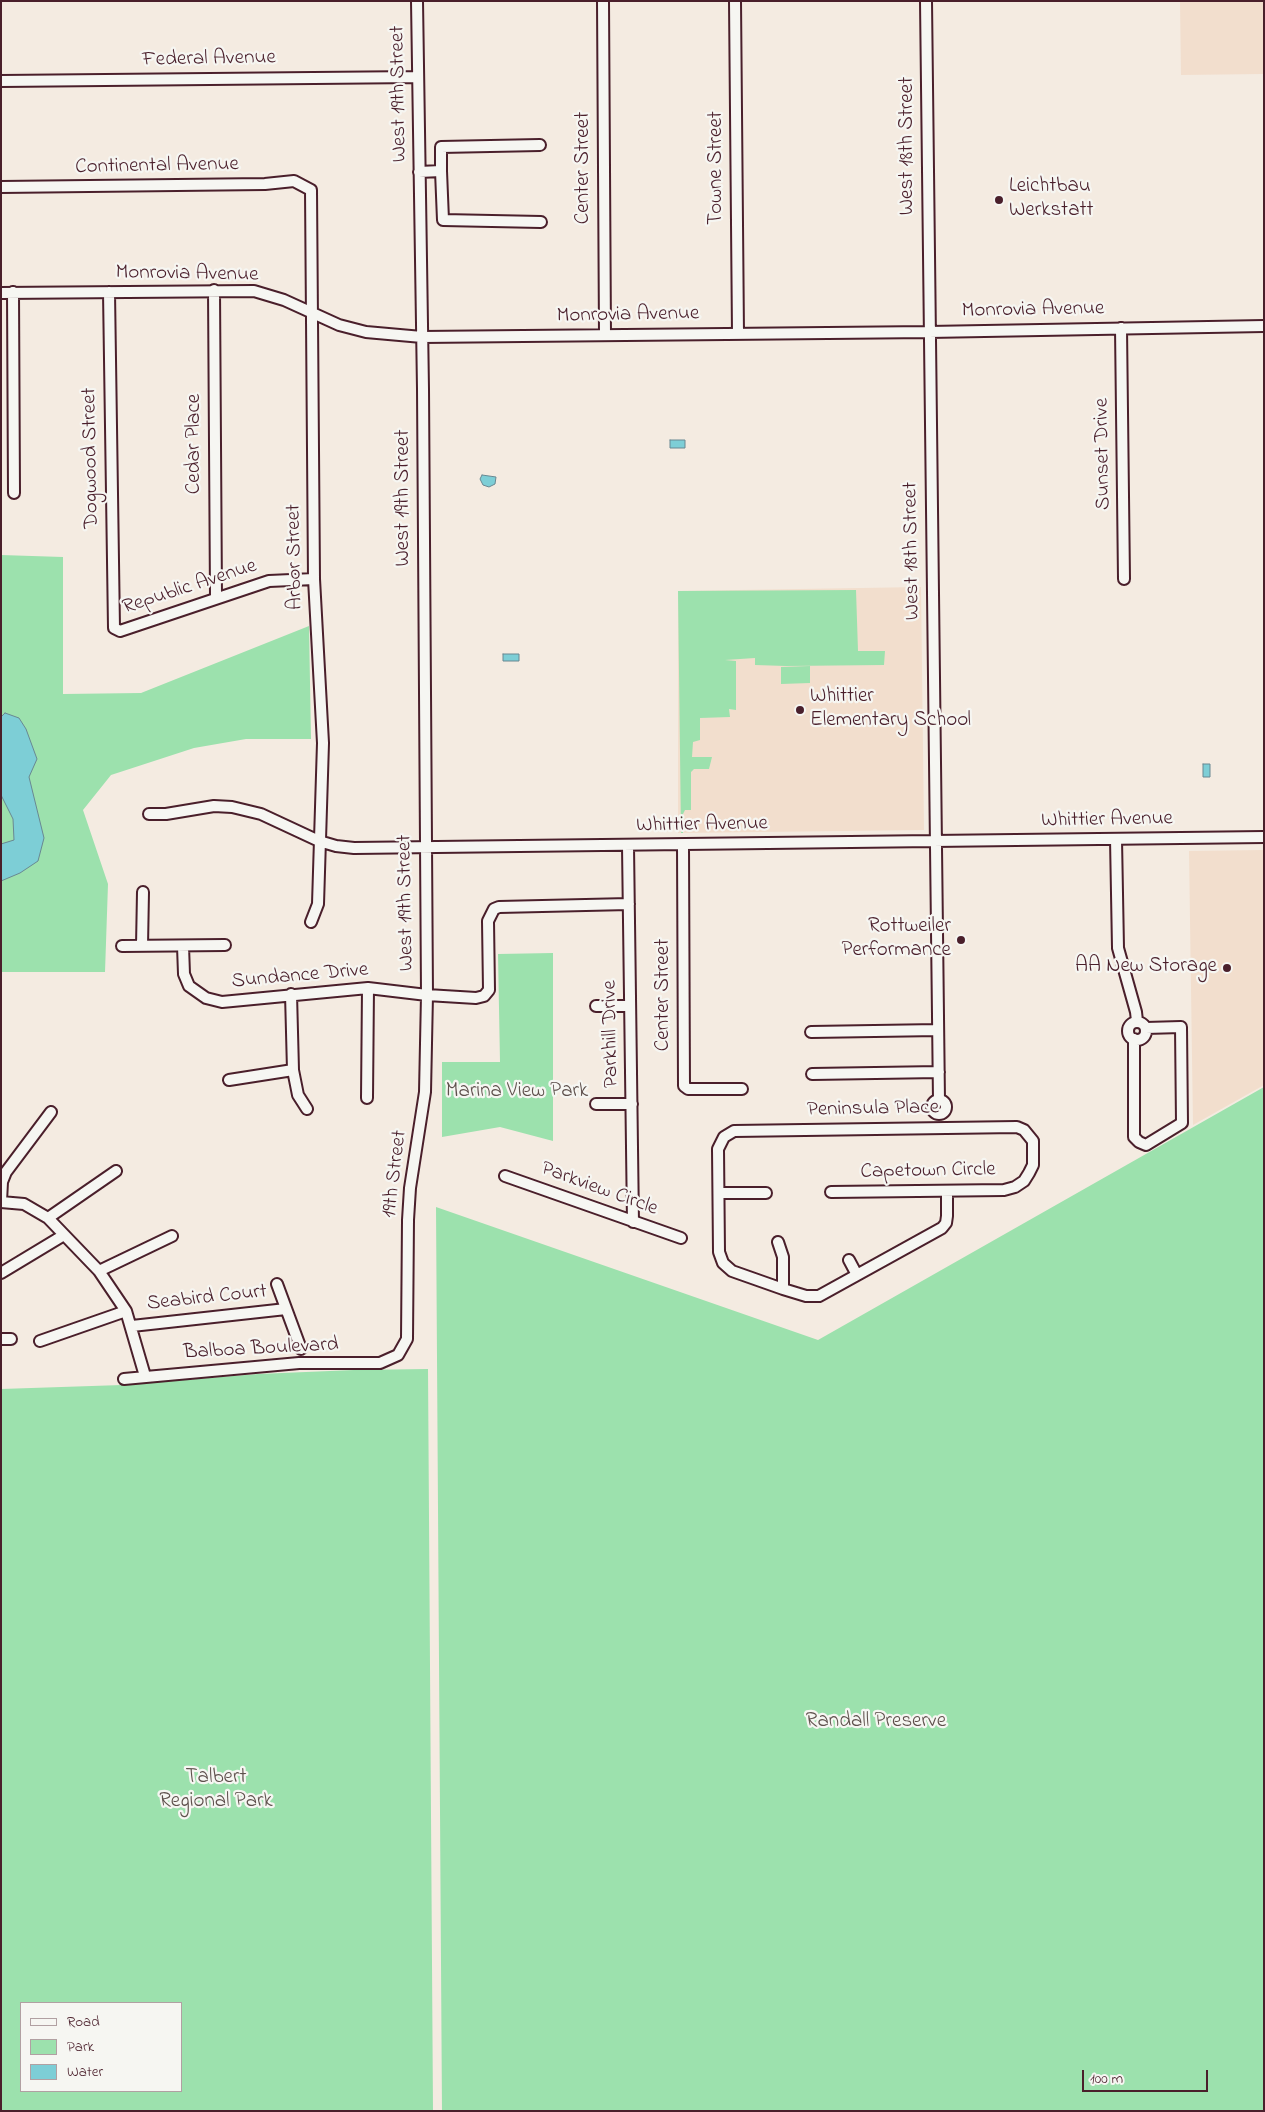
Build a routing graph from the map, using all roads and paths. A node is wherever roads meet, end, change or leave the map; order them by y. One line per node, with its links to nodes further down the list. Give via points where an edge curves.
1 (417, 1): 5 (street, West 19th Street)
2 (603, 1): 22 (street, Center Street)
3 (735, 1): 21 (street, Towne Street)
4 (926, 1): 20 (street, West 18th Street)
5 (418, 77): 6 (street, Federal Avenue); 9 (street, West 19th Street)
6 (1, 81)
7 (540, 146): 8 (street, via 441,147)
8 (441, 171): 9 (street); 12 (street, via 442,220)
9 (420, 172): 23 (street, West 19th Street)
10 (1, 187): 11 (street, Continental Avenue, via 294,181)
11 (311, 190): 17 (street, Arbor Street)
12 (542, 222)
13 (214, 290): 15 (street, Monrovia Avenue); 17 (street, Monrovia Avenue, via 254,291); 27 (street, Cedar Place)
14 (13, 292): 15 (street, Monrovia Avenue); 16 (street, Monrovia Avenue); 24 (street)
15 (109, 292): 28 (street, Dogwood Street)
16 (1, 293)
17 (313, 313): 23 (street, Monrovia Avenue, via 339,325 366,332); 25 (street, Arbor Street)
18 (1264, 326): 19 (street, Monrovia Avenue)
19 (1121, 328): 20 (street, Monrovia Avenue); 26 (street, Sunset Drive)
20 (929, 332): 21 (street, Monrovia Avenue); 33 (street, West 18th Street)
21 (738, 334): 22 (street, Monrovia Avenue)
22 (605, 335): 23 (street, Monrovia Avenue)
23 (422, 337): 36 (street, West 19th Street)
24 (14, 493)
25 (314, 580): 27 (street, Republic Avenue, via 270,581); 32 (street, Arbor Street, via 323,743)
26 (1124, 580)
27 (216, 597): 28 (street, Republic Avenue, via 120,631)
28 (113, 624)
29 (149, 814): 32 (street, Whittier Avenue, via 214,806 232,807 261,814)
30 (1264, 838): 31 (street, Whittier Avenue)
31 (1116, 839): 33 (street, Whittier Avenue); 49 (street, via 1118,948)
32 (319, 841): 36 (street, Whittier Avenue, via 354,848); 39 (street, Arbor Street, via 318,904)
33 (935, 842): 34 (street, Whittier Avenue); 50 (street, West 18th Street)
34 (682, 845): 35 (street, Whittier Avenue); 57 (street, Center Street, via 684,1086 688,1089)
35 (628, 846): 36 (street, Whittier Avenue); 38 (street, Parkhill Drive)
36 (426, 848): 46 (street, West 19th Street)
37 (144, 892): 42 (street)
38 (629, 904): 46 (street, Sundance Drive, via 494,909 488,921 489,990 476,998); 48 (street, Parkhill Drive)
39 (311, 922)
40 (225, 945): 43 (street)
41 (122, 946): 42 (street)
42 (142, 946): 43 (street)
43 (183, 946): 45 (street, Sundance Drive, via 184,974 189,986 206,998 222,1002)
44 (368, 988): 45 (street, Sundance Drive); 46 (street, Sundance Drive); 58 (street)
45 (291, 994): 53 (street)
46 (427, 995): 93 (street, 19th Street, via 425,1092 408,1220 407,1339)
47 (596, 1006): 48 (street)
48 (630, 1006): 61 (street, Parkhill Drive)
49 (1141, 1024): 52 (street, via 1144,1036); 52 (street, via 1132,1023 1128,1030); 52 (street, via 1181,1027 1182,1123 1146,1145 1134,1137)
50 (938, 1030): 51 (street); 54 (street, West 18th Street)
51 (811, 1032)
52 (1134, 1039)
53 (293, 1070): 56 (street); 62 (street, via 298,1095)
54 (939, 1072): 55 (street); 59 (street, West 18th Street)
55 (812, 1074)
56 (229, 1080)
57 (742, 1089)
58 (367, 1098)
59 (939, 1100): 63 (street, via 933,1104); 64 (street, West 18th Street, via 946,1104)
60 (596, 1104): 61 (street)
61 (632, 1104): 77 (street, Parkhill Drive)
62 (307, 1109)
63 (933, 1110): 64 (street, via 937,1113); 66 (street)
64 (944, 1111): 67 (street, West 18th Street)
65 (51, 1112): 75 (street, via 6,1172)
66 (931, 1128): 67 (street, Peninsula Place); 73 (street, Peninsula Place, via 734,1130 724,1137 718,1150)
67 (947, 1128): 70 (street, Peninsula Place, via 1017,1127 1024,1130 1033,1142 1033,1165)
68 (116, 1171): 76 (street)
69 (505, 1176): 77 (street, Parkview Circle)
70 (1024, 1181): 71 (street, Capetown Circle, via 1004,1190)
71 (948, 1191): 72 (street, Capetown Circle); 85 (street, via 946,1223 942,1228)
72 (830, 1192)
73 (718, 1193): 74 (street); 87 (street, via 719,1252 723,1263 732,1271)
74 (766, 1193)
75 (1, 1202): 76 (street, via 24,1204)
76 (48, 1218): 78 (street)
77 (634, 1222): 80 (street, Parkview Circle)
78 (64, 1235): 83 (street); 84 (street)
79 (172, 1236): 83 (street)
80 (681, 1238)
81 (778, 1242): 87 (street, via 783,1258)
82 (849, 1260): 85 (street)
83 (99, 1272): 89 (street)
84 (1, 1273)
85 (857, 1275): 87 (street, via 812,1298)
86 (277, 1284): 88 (street, Seabird Court)
87 (783, 1289)
88 (286, 1309): 90 (street, Seabird Court); 92 (street, Seabird Court)
89 (126, 1311): 90 (street); 91 (street)
90 (132, 1326): 94 (street)
91 (40, 1341)
92 (301, 1350)
93 (398, 1356): 94 (street, Balboa Boulevard, via 375,1363 300,1363)
94 (145, 1376): 95 (street, Balboa Boulevard)
95 (124, 1378)

